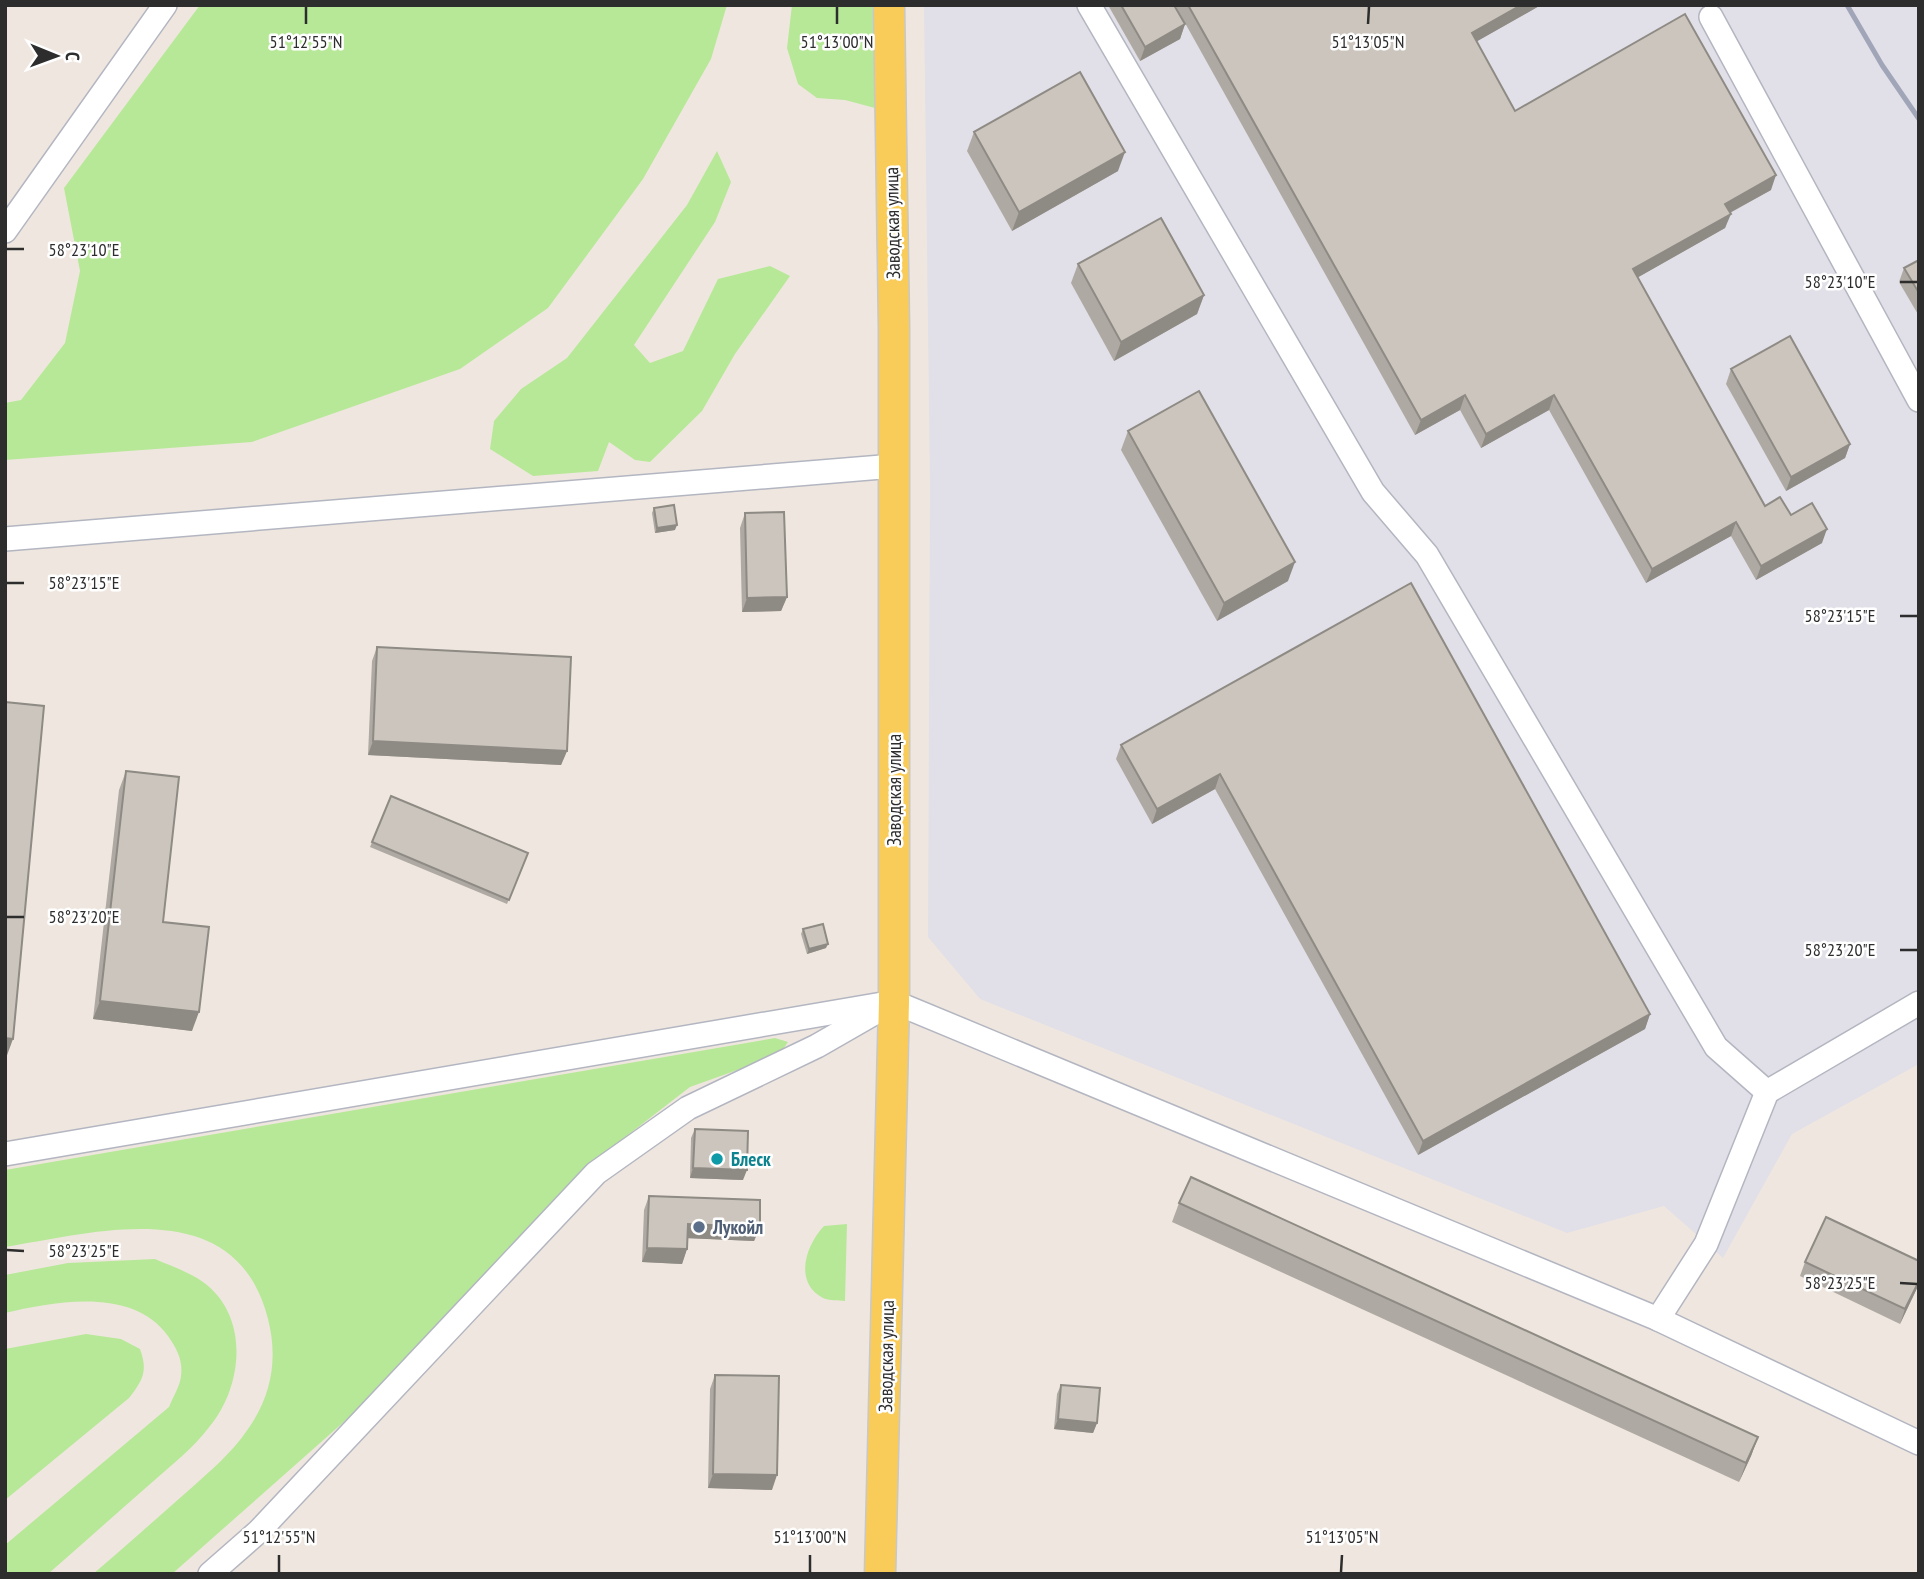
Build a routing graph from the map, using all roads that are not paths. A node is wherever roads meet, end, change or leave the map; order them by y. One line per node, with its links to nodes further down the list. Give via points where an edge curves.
1 (165, 5): 5 (street)
2 (889, 5): 7 (main road, Заводская улица)
3 (1089, 5): 11 (street, via 1373,492 1427,555 1716,1047)
4 (1711, 17): 6 (street)
5 (5, 231)
6 (1919, 400)
7 (894, 466): 8 (street); 9 (main road, Заводская улица)
8 (5, 539)
9 (894, 1002): 12 (street); 13 (street); 15 (street, via 688,1108 596,1173 259,1531); 16 (main road, Заводская улица)
10 (1919, 1003): 11 (street)
11 (1767, 1092): 13 (street, via 1706,1244)
12 (5, 1154)
13 (1658, 1318): 14 (street)
14 (1919, 1443)
15 (210, 1574)
16 (880, 1574)

